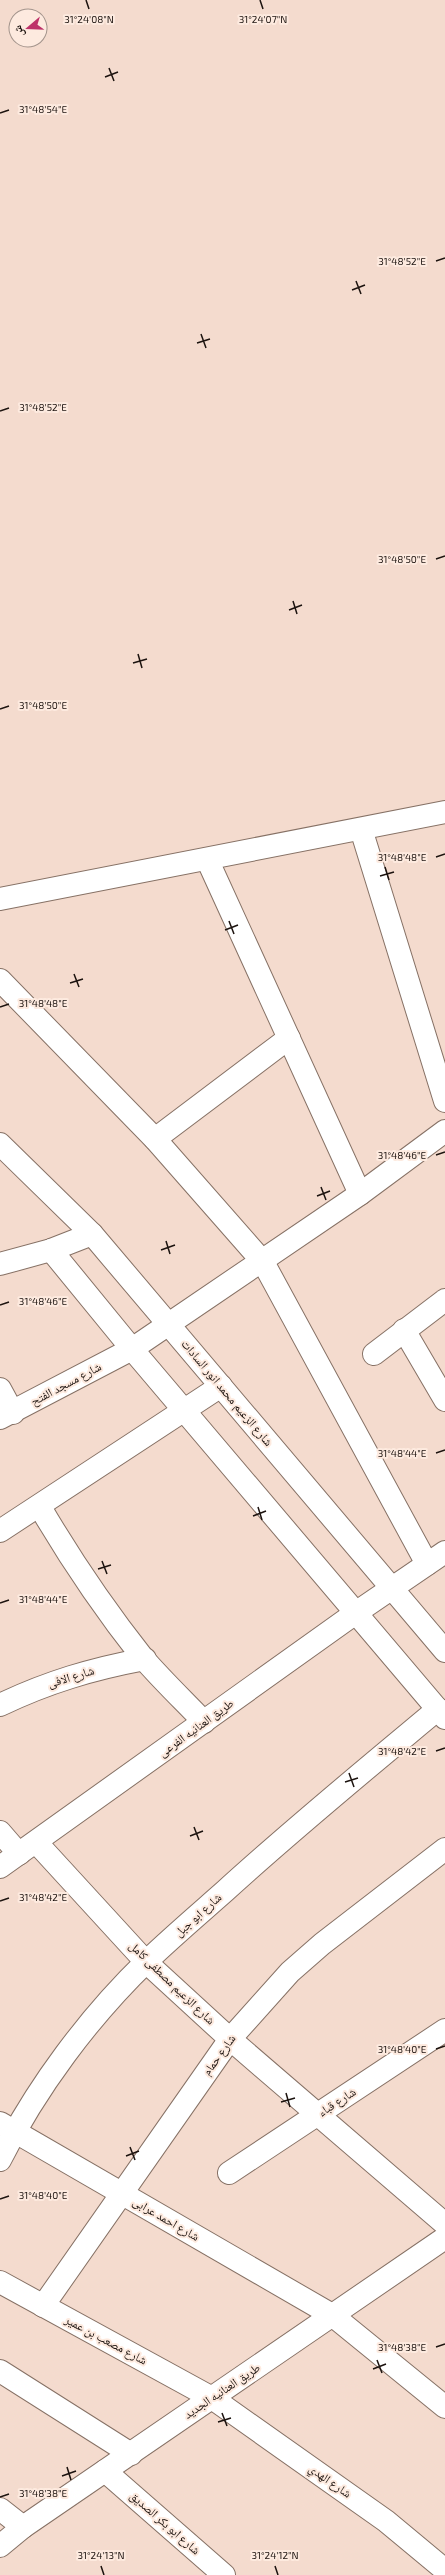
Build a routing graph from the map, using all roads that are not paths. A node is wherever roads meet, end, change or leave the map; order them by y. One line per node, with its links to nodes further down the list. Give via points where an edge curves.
1 (445, 812): 2 (street)
2 (362, 829): 3 (street); 7 (street)
3 (207, 859): 4 (street); 6 (street)
4 (0, 899)
5 (0, 980): 9 (street)
6 (289, 1038): 9 (street); 11 (street)
7 (445, 1101)
8 (445, 1131): 11 (street, شارع مسجد الفتح)
9 (155, 1139): 14 (street)
10 (0, 1144): 12 (street, شارع الزعيم محمد انور السادات)
11 (360, 1194): 14 (street, شارع مسجد الفتح)
12 (92, 1234): 13 (street); 17 (street, شارع الزعيم محمد انور السادات)
13 (51, 1250): 15 (street); 19 (street)
14 (263, 1262): 17 (street, شارع مسجد الفتح); 29 (street)
15 (0, 1264)
16 (445, 1300): 18 (street)
17 (169, 1325): 19 (street, شارع مسجد الفتح); 21 (street, شارع الزعيم محمد انور السادات)
18 (404, 1330): 20 (street); 23 (street)
19 (132, 1349): 24 (street); 25 (street, شارع مسجد الفتح)
20 (374, 1354)
21 (222, 1386): 24 (street); 30 (street, شارع الزعيم محمد انور السادات)
22 (0, 1389): 25 (street)
23 (445, 1400)
24 (185, 1409): 26 (street); 31 (street)
25 (6, 1416)
26 (40, 1507): 27 (street); 33 (street, via 71,1560)
27 (0, 1531)
28 (445, 1552): 29 (street, طريق العنانيه الفرعى)
29 (427, 1564): 30 (street, طريق العنانيه الفرعى)
30 (392, 1589): 31 (street, طريق العنانيه الفرعى); 32 (street, شارع الزعيم محمد انور السادات)
31 (357, 1612): 35 (street); 36 (street, طريق العنانيه الفرعى)
32 (445, 1651)
33 (145, 1659): 34 (street, شارع الافى, via 91,1670 37,1688); 36 (street)
34 (0, 1705)
35 (441, 1713): 41 (street, شارع ابو جبل, via 292,1830)
36 (204, 1722): 38 (street, طريق العنانيه الفرعى)
37 (0, 1832): 38 (street)
38 (27, 1848): 40 (street, طريق العنانيه الفرعى); 41 (street, شارع الزعيم مصطفى كامل)
39 (445, 1849): 43 (street, شارع حمام, via 322,1944 285,1977)
40 (0, 1867)
41 (146, 1962): 43 (street, شارع الزعيم مصطفى كامل); 45 (street, شارع ابو جبل)
42 (445, 2030): 44 (street, شارع قباء)
43 (230, 2039): 44 (street, شارع الزعيم مصطفى كامل); 48 (street, شارع حمام)
44 (318, 2114): 47 (street, شارع قباء); 49 (street, شارع الزعيم مصطفى كامل)
45 (7, 2127): 46 (street, شارع ابو جبل); 48 (street, شارع احمد عرابى)
46 (0, 2160)
47 (229, 2173)
48 (121, 2192): 52 (street, شارع حمام); 53 (street, شارع احمد عرابى)
49 (445, 2224)
50 (445, 2238): 53 (street, طريق العنانيه الجديد)
51 (0, 2282): 52 (street, شارع مصعب بن عمير)
52 (43, 2306): 55 (street, شارع مصعب بن عمير)
53 (332, 2315): 55 (street, طريق العنانيه الجديد); 56 (street, شارع احمد عرابى)
54 (0, 2371): 57 (street)
55 (212, 2398): 57 (street, طريق العنانيه الجديد); 62 (street, شارع الهدي, via 386,2521)
56 (445, 2407)
57 (130, 2454): 58 (street, طريق العنانيه الجديد)
58 (105, 2471): 60 (street, طريق العنانيه الجديد); 63 (street, شارع ابو بكر الصديق)
59 (0, 2509): 60 (street)
60 (23, 2527): 61 (street, طريق العنانيه الجديد)
61 (0, 2546)
62 (445, 2570)
63 (224, 2575)

